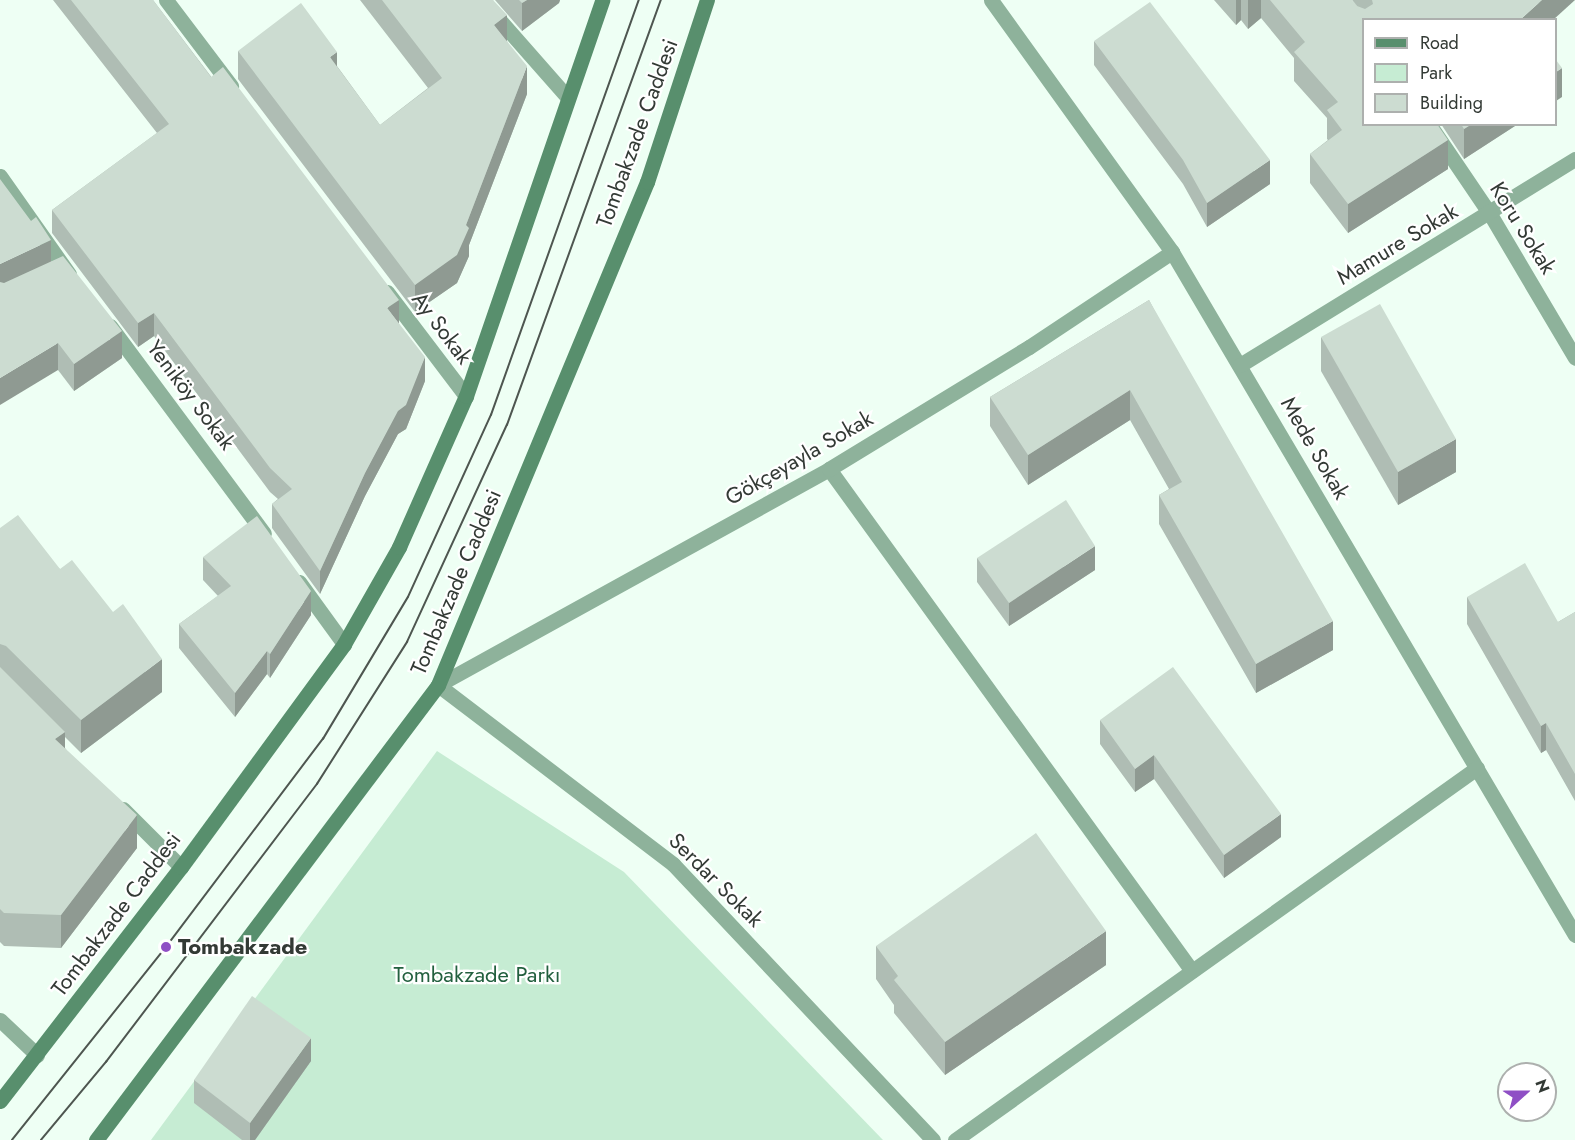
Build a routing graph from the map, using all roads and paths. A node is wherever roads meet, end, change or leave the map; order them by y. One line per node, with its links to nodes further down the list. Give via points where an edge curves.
1 (166, 0): 7 (street)
2 (482, 0): 6 (street)
3 (602, 0): 6 (main road, Tombakzade Caddesi)
4 (707, 0): 25 (main road, Tombakzade Caddesi, via 647,182)
5 (991, 0): 12 (street, Mede Sokak)
6 (568, 98): 20 (main road, Tombakzade Caddesi)
7 (244, 104)
8 (1430, 126): 11 (street, Koru Sokak)
9 (1575, 159): 11 (street, Mamure Sokak)
10 (0, 176): 13 (street)
11 (1490, 214): 18 (street, Koru Sokak); 19 (street, Mamure Sokak)
12 (1172, 252): 19 (street, Mede Sokak); 21 (street, Gökçeyayla Sokak, via 1029,347)
13 (66, 271): 14 (street); 16 (street)
14 (48, 279)
15 (380, 283): 20 (street, Ay Sokak)
16 (81, 288)
17 (102, 315): 22 (street, Yeniköy Sokak)
18 (1575, 358)
19 (1240, 365): 26 (street, Mede Sokak)
20 (466, 396): 24 (main road, Tombakzade Caddesi, via 399,547)
21 (829, 469): 25 (street, Gökçeyayla Sokak); 30 (street)
22 (275, 548)
23 (289, 567): 24 (street)
24 (344, 644): 28 (main road, Tombakzade Caddesi)
25 (438, 685): 34 (main road, Tombakzade Caddesi); 35 (street, Serdar Sokak, via 673,864)
26 (1477, 768): 29 (street, Mede Sokak); 30 (street)
27 (115, 801): 28 (street)
28 (181, 867): 32 (main road, Tombakzade Caddesi)
29 (1575, 935)
30 (1192, 971): 36 (street)
31 (0, 1020): 32 (street)
32 (37, 1055): 33 (main road, Tombakzade Caddesi)
33 (0, 1101)
34 (96, 1140)
35 (933, 1140)
36 (955, 1140)

